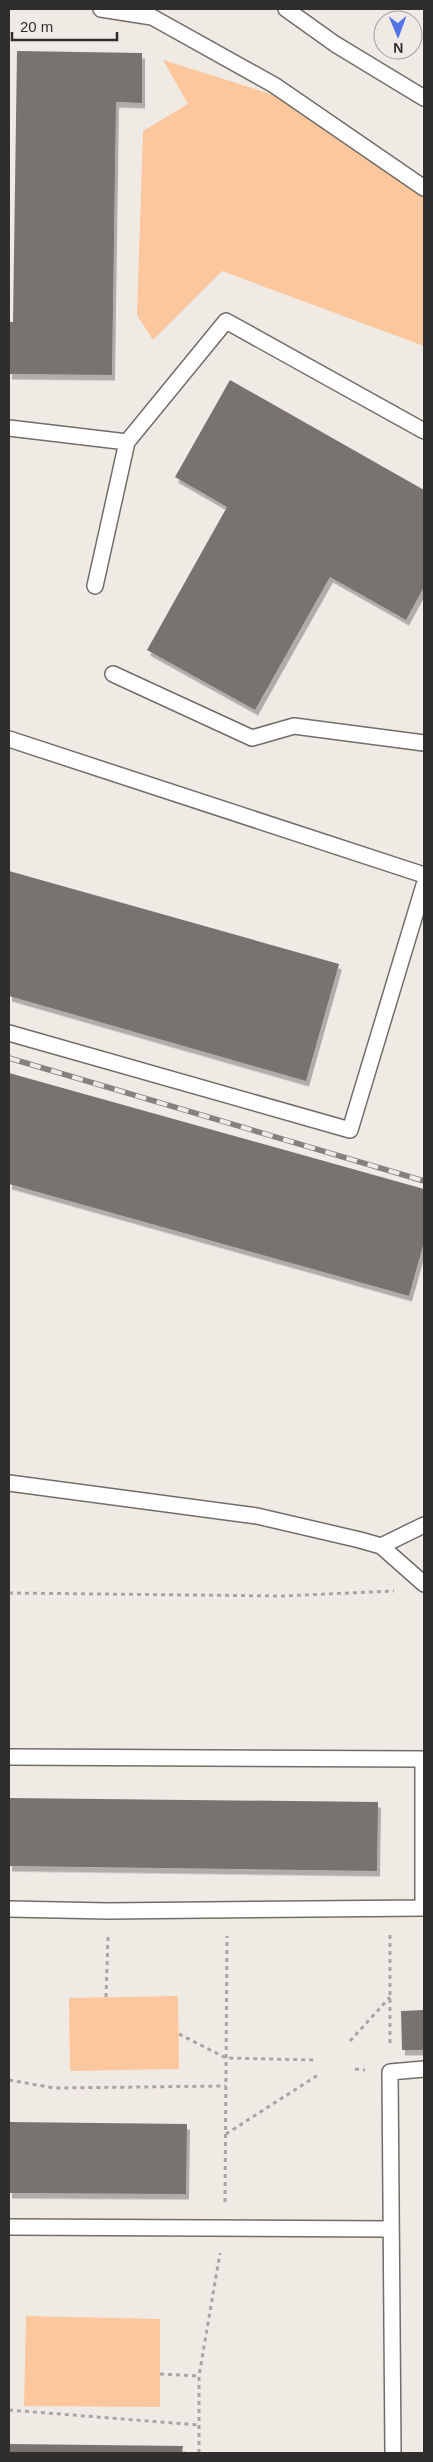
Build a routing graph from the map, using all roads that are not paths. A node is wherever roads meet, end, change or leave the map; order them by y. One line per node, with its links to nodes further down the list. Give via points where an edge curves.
1 (101, 9): 4 (lane, via 152,17 274,85)
2 (286, 9): 3 (lane, via 335,44)
3 (424, 98)
4 (424, 188)
5 (9, 428): 7 (lane)
6 (424, 432): 7 (lane, via 226,321)
7 (127, 442): 8 (lane)
8 (95, 586)
9 (113, 674): 11 (lane, via 252,738 294,726)
10 (9, 738): 12 (lane)
11 (424, 743)
12 (424, 875)
13 (424, 884): 14 (lane, via 350,1130)
14 (9, 1033)
15 (9, 1483): 17 (lane, via 257,1516)
16 (424, 1525): 17 (lane)
17 (381, 1546): 18 (lane)
18 (424, 1584)
19 (9, 1757): 20 (lane)
20 (424, 1759): 21 (lane, via 423,1908)
21 (9, 1909)
22 (424, 2069): 24 (lane, via 390,2072)
23 (9, 2226): 24 (lane)
24 (390, 2229): 25 (lane)
25 (393, 2453)

